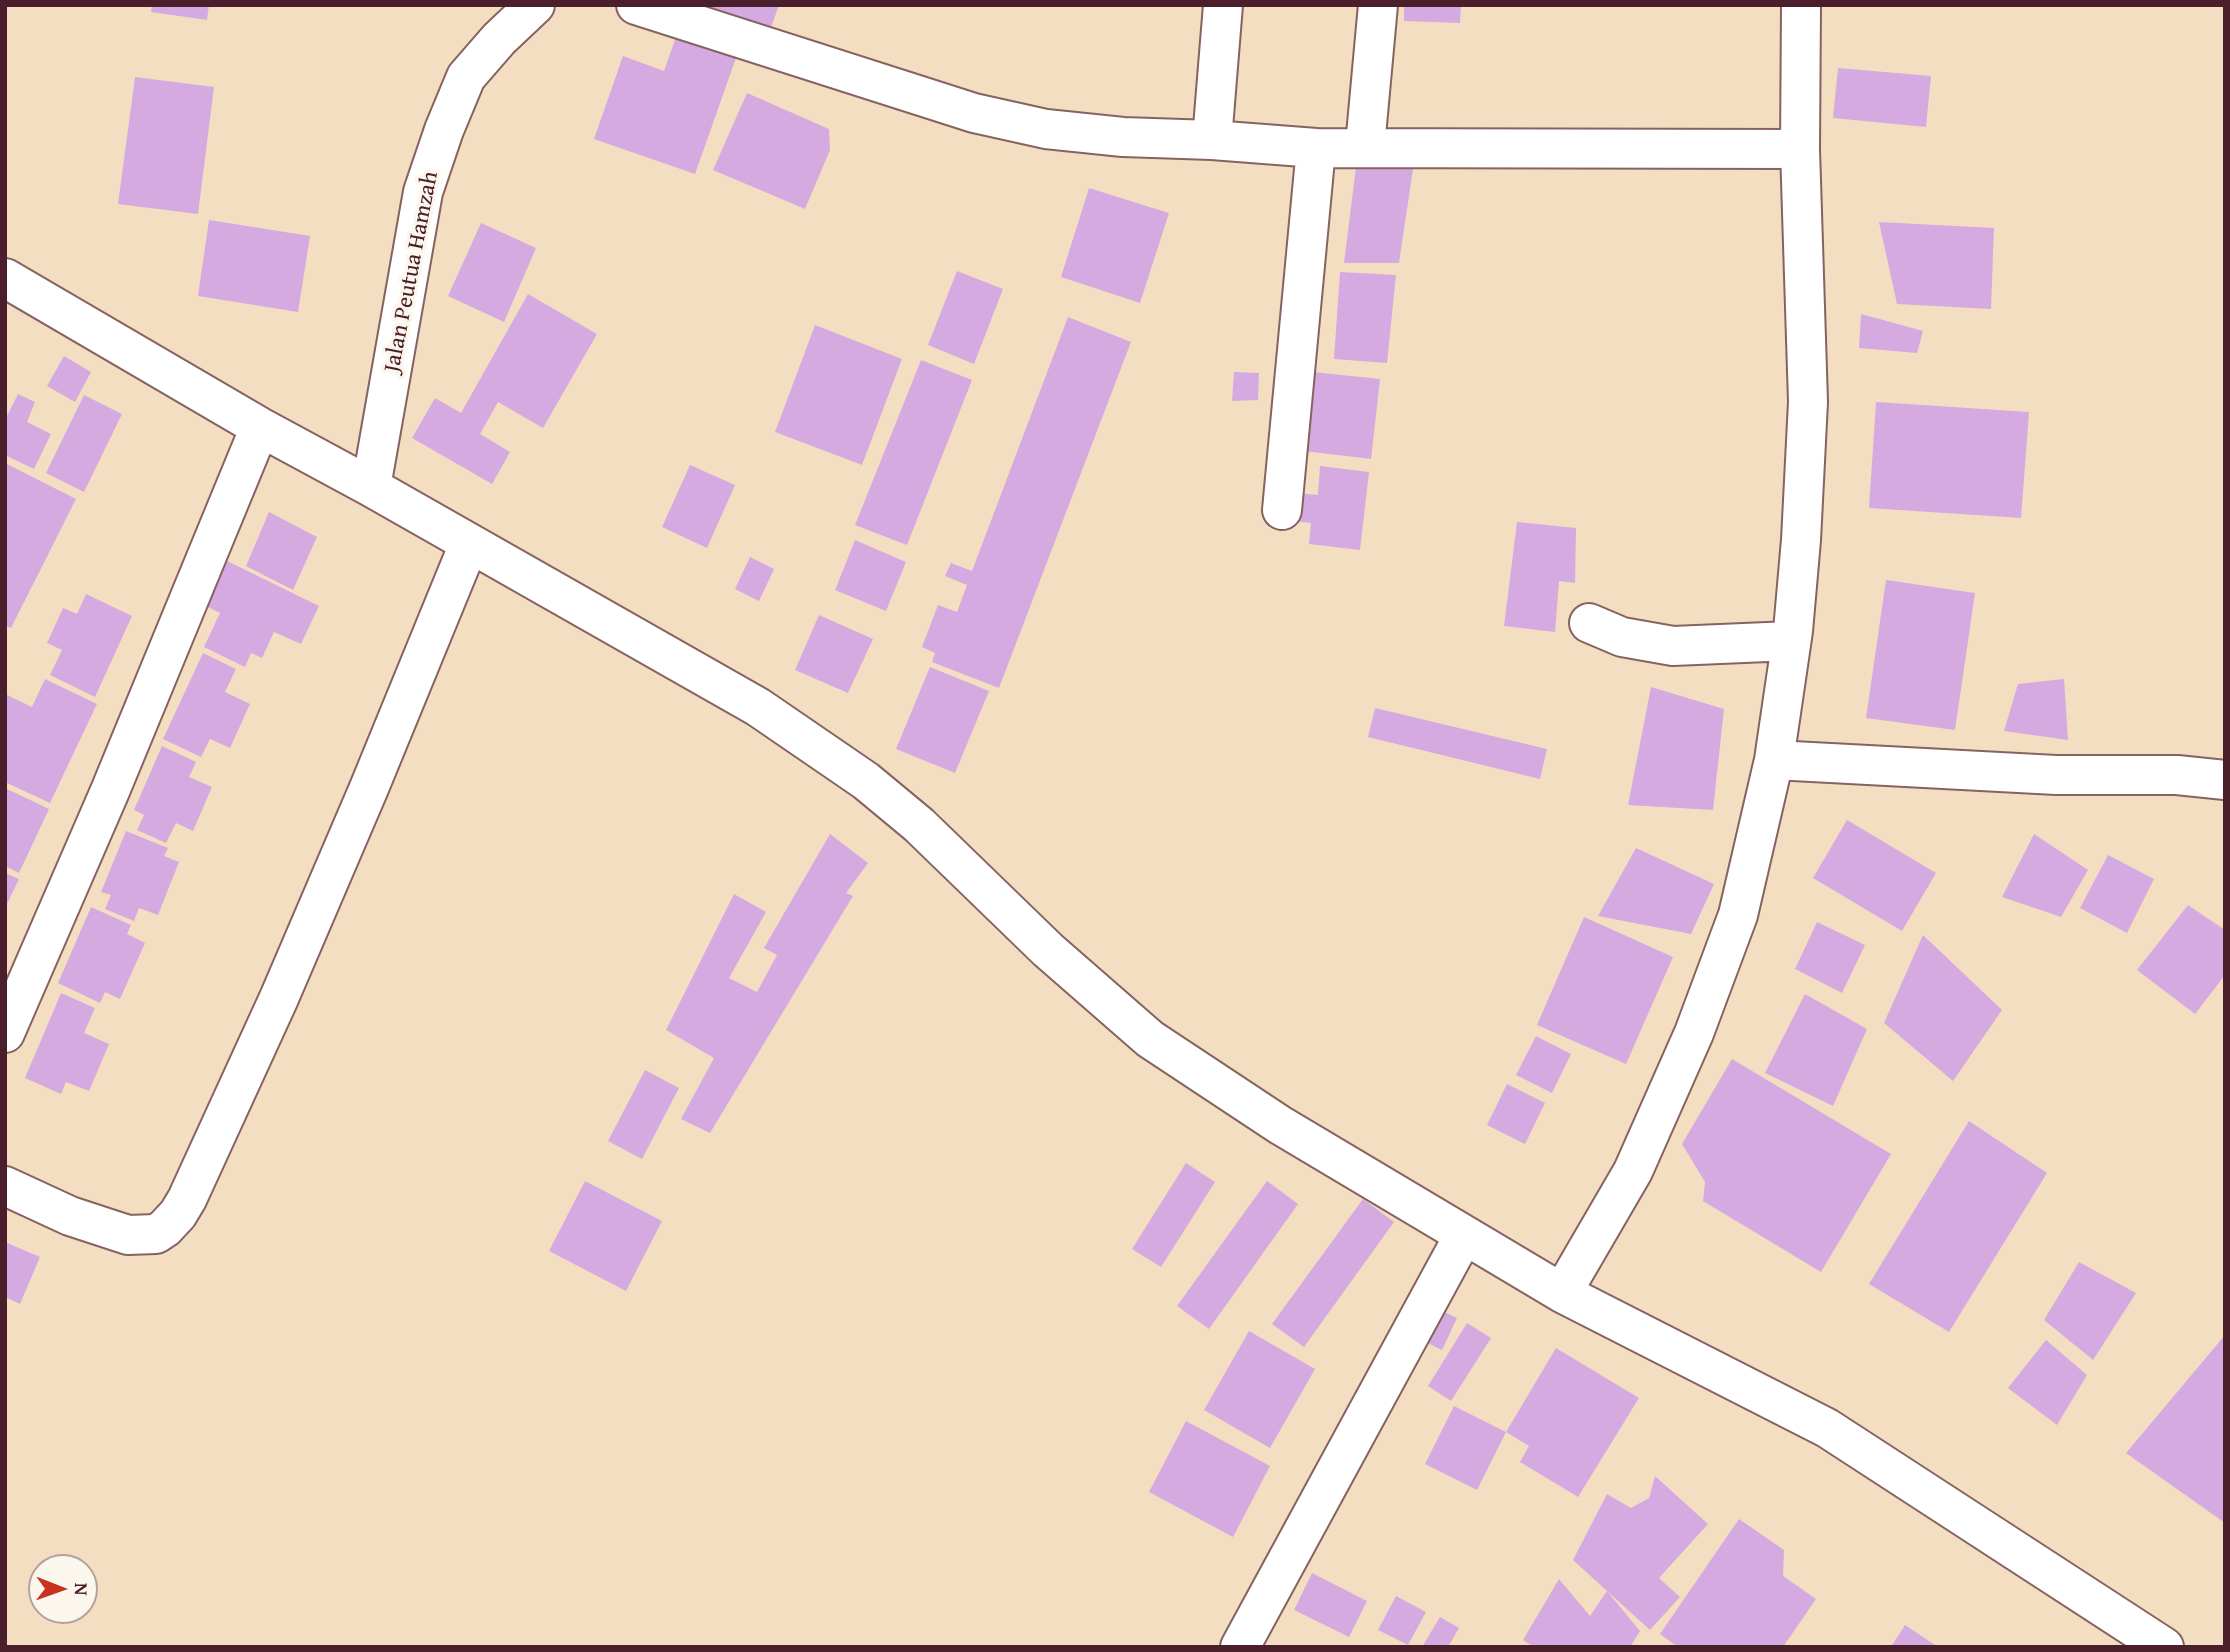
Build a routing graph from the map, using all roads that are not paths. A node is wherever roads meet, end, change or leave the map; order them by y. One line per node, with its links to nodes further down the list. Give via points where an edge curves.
1 (535, 5): 12 (street, Jalan Peutua Hamzah, via 466,77 444,130 424,192)
2 (636, 5): 6 (street, via 974,113 1046,129)
3 (1223, 5): 6 (street)
4 (1378, 5): 7 (street)
5 (1801, 5): 9 (street)
6 (1212, 140): 8 (street)
7 (1365, 146): 8 (street); 9 (street)
8 (1316, 148): 13 (street)
9 (1800, 149): 16 (street, via 1808,402)
10 (5, 278): 11 (street)
11 (260, 427): 12 (street); 19 (street)
12 (371, 487): 14 (street)
13 (1282, 510)
14 (469, 544): 20 (street, via 279,998 177,1214 156,1234 128,1236); 21 (street, via 758,707 866,781 1150,1039 1280,1125)
15 (1589, 623): 16 (street, via 1622,637 1673,646)
16 (1791, 641): 17 (street)
17 (1774, 760): 18 (street); 22 (street, via 1738,915 1694,1033 1633,1171)
18 (2225, 780)
19 (5, 1033)
20 (5, 1186)
21 (1464, 1235): 22 (street); 23 (street)
22 (1562, 1293): 24 (street, via 1827,1428)
23 (1240, 1647)
24 (2164, 1647)

